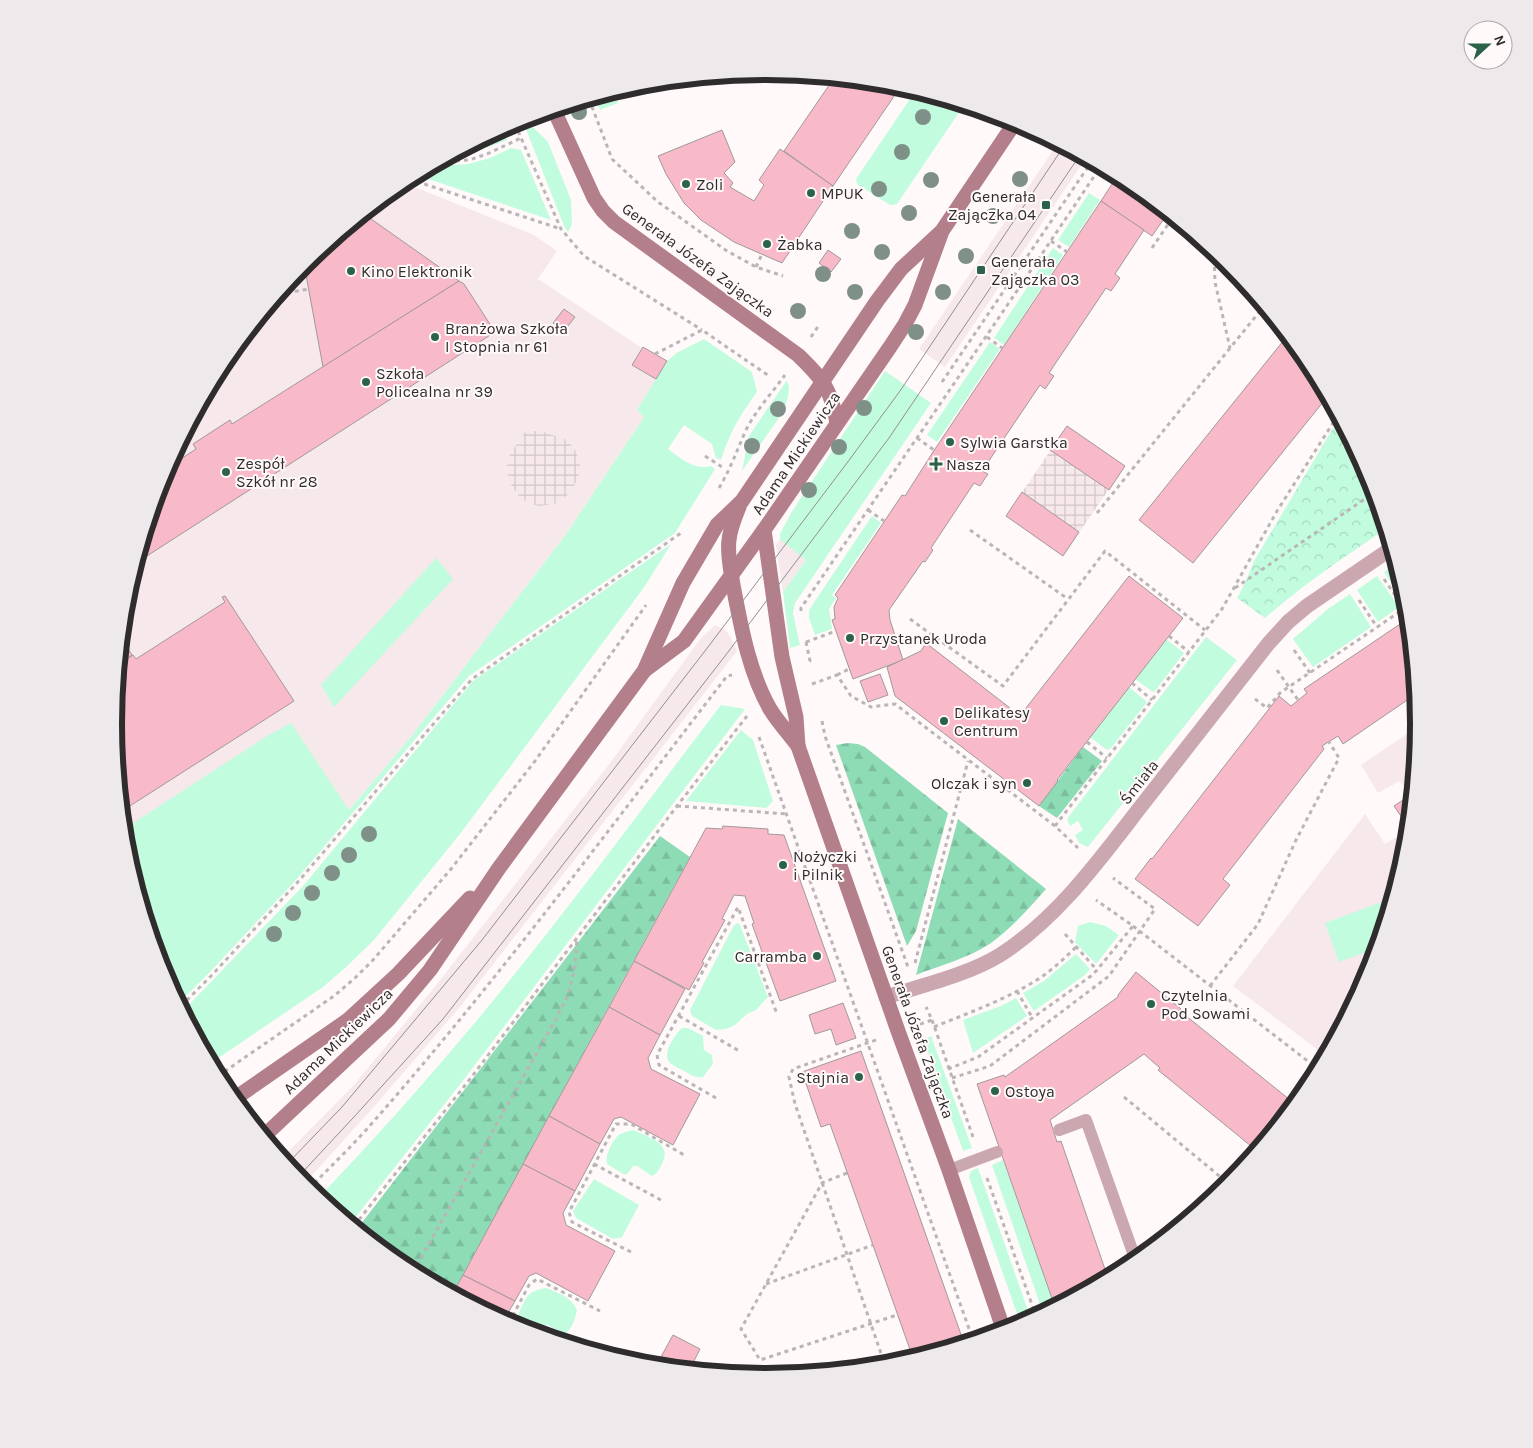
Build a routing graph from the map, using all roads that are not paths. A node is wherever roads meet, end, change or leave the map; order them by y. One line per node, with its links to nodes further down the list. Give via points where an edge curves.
1 (556, 115): 4 (main road, Generała Józefa Zajączka, via 594,198 614,222 798,355)
2 (1011, 128): 3 (main road, Adama Mickiewicza)
3 (942, 231): 4 (main road, Adama Mickiewicza, via 901,269); 5 (main road, Adama Mickiewicza, via 905,324)
4 (823, 381): 5 (main road, Generała Józefa Zajączka); 6 (main road, Adama Mickiewicza)
5 (837, 423): 7 (main road, Adama Mickiewicza)
6 (742, 501): 9 (main road, Generała Józefa Zajączka, via 729,540); 10 (main road, Adama Mickiewicza, via 717,525 683,583)
7 (764, 530): 9 (main road, Adama Mickiewicza); 11 (main road, Generała Józefa Zajączka, via 782,657 796,717)
8 (1387, 551): 13 (street, Śmiała, via 1288,622 1096,864 1033,930 999,956 971,969)
9 (732, 575): 10 (main road, Adama Mickiewicza, via 684,641); 11 (main road, Generała Józefa Zajączka, via 748,652 762,692 771,711)
10 (644, 671): 12 (main road, Adama Mickiewicza)
11 (798, 746): 13 (main road, Generała Józefa Zajączka)
12 (499, 868): 14 (main road, Adama Mickiewicza, via 398,974 348,1020); 16 (main road, Adama Mickiewicza, via 430,970 389,1020)
13 (886, 997): 18 (main road, Generała Józefa Zajączka)
14 (240, 1095)
15 (1059, 1130): 19 (lane, via 1086,1120)
16 (268, 1132)
17 (997, 1152): 18 (lane)
18 (949, 1170): 20 (main road, Generała Józefa Zajączka)
19 (1133, 1253)
20 (1001, 1323)

